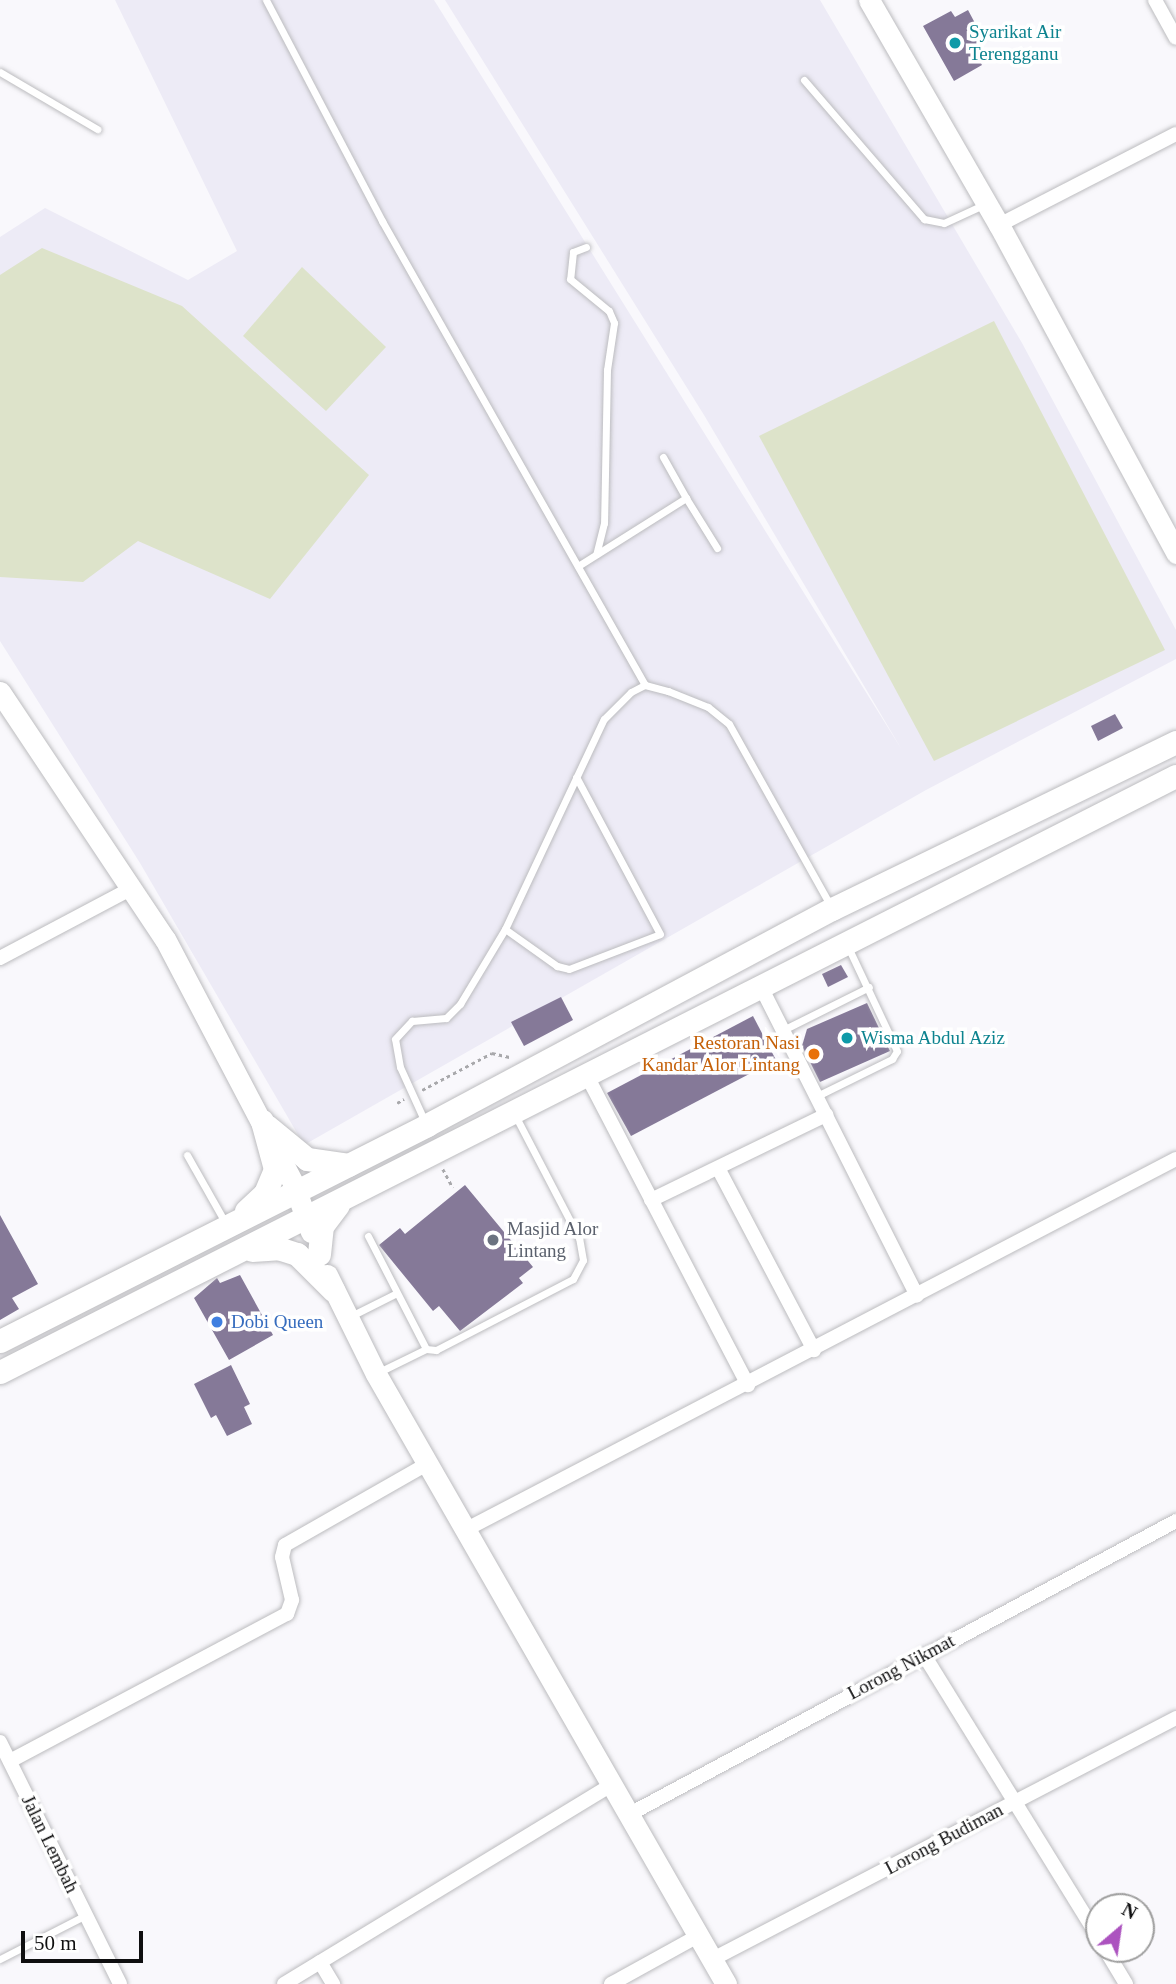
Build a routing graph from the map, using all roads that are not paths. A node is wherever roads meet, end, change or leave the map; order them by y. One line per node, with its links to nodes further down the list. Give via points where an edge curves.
1 (266, 0): 17 (lane, via 382,221)
2 (869, 0): 9 (street)
3 (1155, 0): 4 (street)
4 (1176, 38)
5 (0, 72): 7 (lane)
6 (804, 80): 9 (lane, via 924,219 944,223)
7 (97, 129)
8 (1176, 134): 10 (street)
9 (987, 204): 10 (street)
10 (999, 225): 15 (street)
11 (586, 247): 16 (lane, via 573,252 570,279 609,311 614,323 607,370 604,523)
12 (663, 457): 13 (lane)
13 (686, 498): 14 (lane); 16 (lane)
14 (717, 548)
15 (1176, 553)
16 (596, 554): 17 (lane)
17 (578, 566): 18 (lane)
18 (645, 685): 22 (lane, via 611,708); 24 (lane, via 708,707 729,724)
19 (0, 692): 23 (street)
20 (1176, 741): 24 (main road)
21 (1176, 776): 26 (main road)
22 (576, 777): 25 (lane); 25 (lane, via 660,934 569,969 557,966)
23 (132, 888): 27 (street); 35 (street, via 165,939)
24 (832, 909): 36 (main road)
25 (505, 929): 36 (lane, via 454,1014 412,1021 395,1039 411,1096)
26 (846, 942): 28 (main road); 29 (lane)
27 (0, 958)
28 (760, 985): 30 (street); 31 (main road)
29 (869, 987): 30 (lane); 32 (lane, via 897,1051 892,1059)
30 (783, 1030): 32 (street)
31 (586, 1074): 33 (main road); 43 (street)
32 (817, 1096): 34 (street)
33 (513, 1112): 42 (main road); 54 (lane, via 579,1238 581,1267 558,1289 436,1350)
34 (826, 1115): 40 (street); 51 (street)
35 (262, 1121): 39 (main road, via 307,1159); 41 (street); 45 (main road, via 275,1162 272,1182)
36 (427, 1125): 39 (main road)
37 (187, 1155): 45 (lane)
38 (1176, 1159): 51 (street)
39 (349, 1165): 41 (main road)
40 (718, 1168): 43 (street); 55 (street)
41 (297, 1192): 44 (street); 45 (main road)
42 (342, 1199): 44 (main road); 47 (main road, via 323,1226)
43 (651, 1200): 58 (street)
44 (306, 1218): 47 (street); 48 (main road)
45 (231, 1226): 53 (main road)
46 (368, 1236): 50 (lane)
47 (319, 1254): 49 (street)
48 (233, 1256): 49 (main road, via 263,1247 284,1249 303,1258); 56 (main road)
49 (333, 1290): 52 (street)
50 (397, 1293): 52 (lane); 54 (lane)
51 (917, 1296): 55 (street)
52 (347, 1318): 57 (street)
53 (0, 1342)
54 (426, 1349): 57 (lane)
55 (814, 1350): 58 (street)
56 (0, 1372)
57 (376, 1374): 59 (street)
58 (748, 1385): 61 (street)
59 (428, 1464): 61 (street); 65 (street, via 285,1545 282,1557 292,1600 287,1614)
60 (1176, 1521): 62 (street, Lorong Nikmat)
61 (465, 1530): 66 (street)
62 (924, 1655): 67 (street); 68 (street, Lorong Nikmat)
63 (1176, 1718): 67 (street, Lorong Budiman)
64 (0, 1742): 65 (street, Jalan Lembah)
65 (10, 1761): 70 (street, Jalan Lembah)
66 (611, 1785): 68 (street); 74 (street)
67 (1018, 1800): 69 (street); 73 (street, Lorong Budiman)
68 (628, 1815): 71 (street)
69 (1085, 1914)
70 (84, 1916): 72 (lane); 76 (street, Jalan Lembah)
71 (698, 1936): 73 (street); 79 (street)
72 (0, 1959)
73 (711, 1960): 80 (street)
74 (320, 1962): 77 (street); 78 (street)
75 (1113, 1963): 81 (street)
76 (120, 1984)
77 (284, 1984)
78 (333, 1984)
79 (611, 1984)
80 (726, 1984)
81 (1126, 1984)

